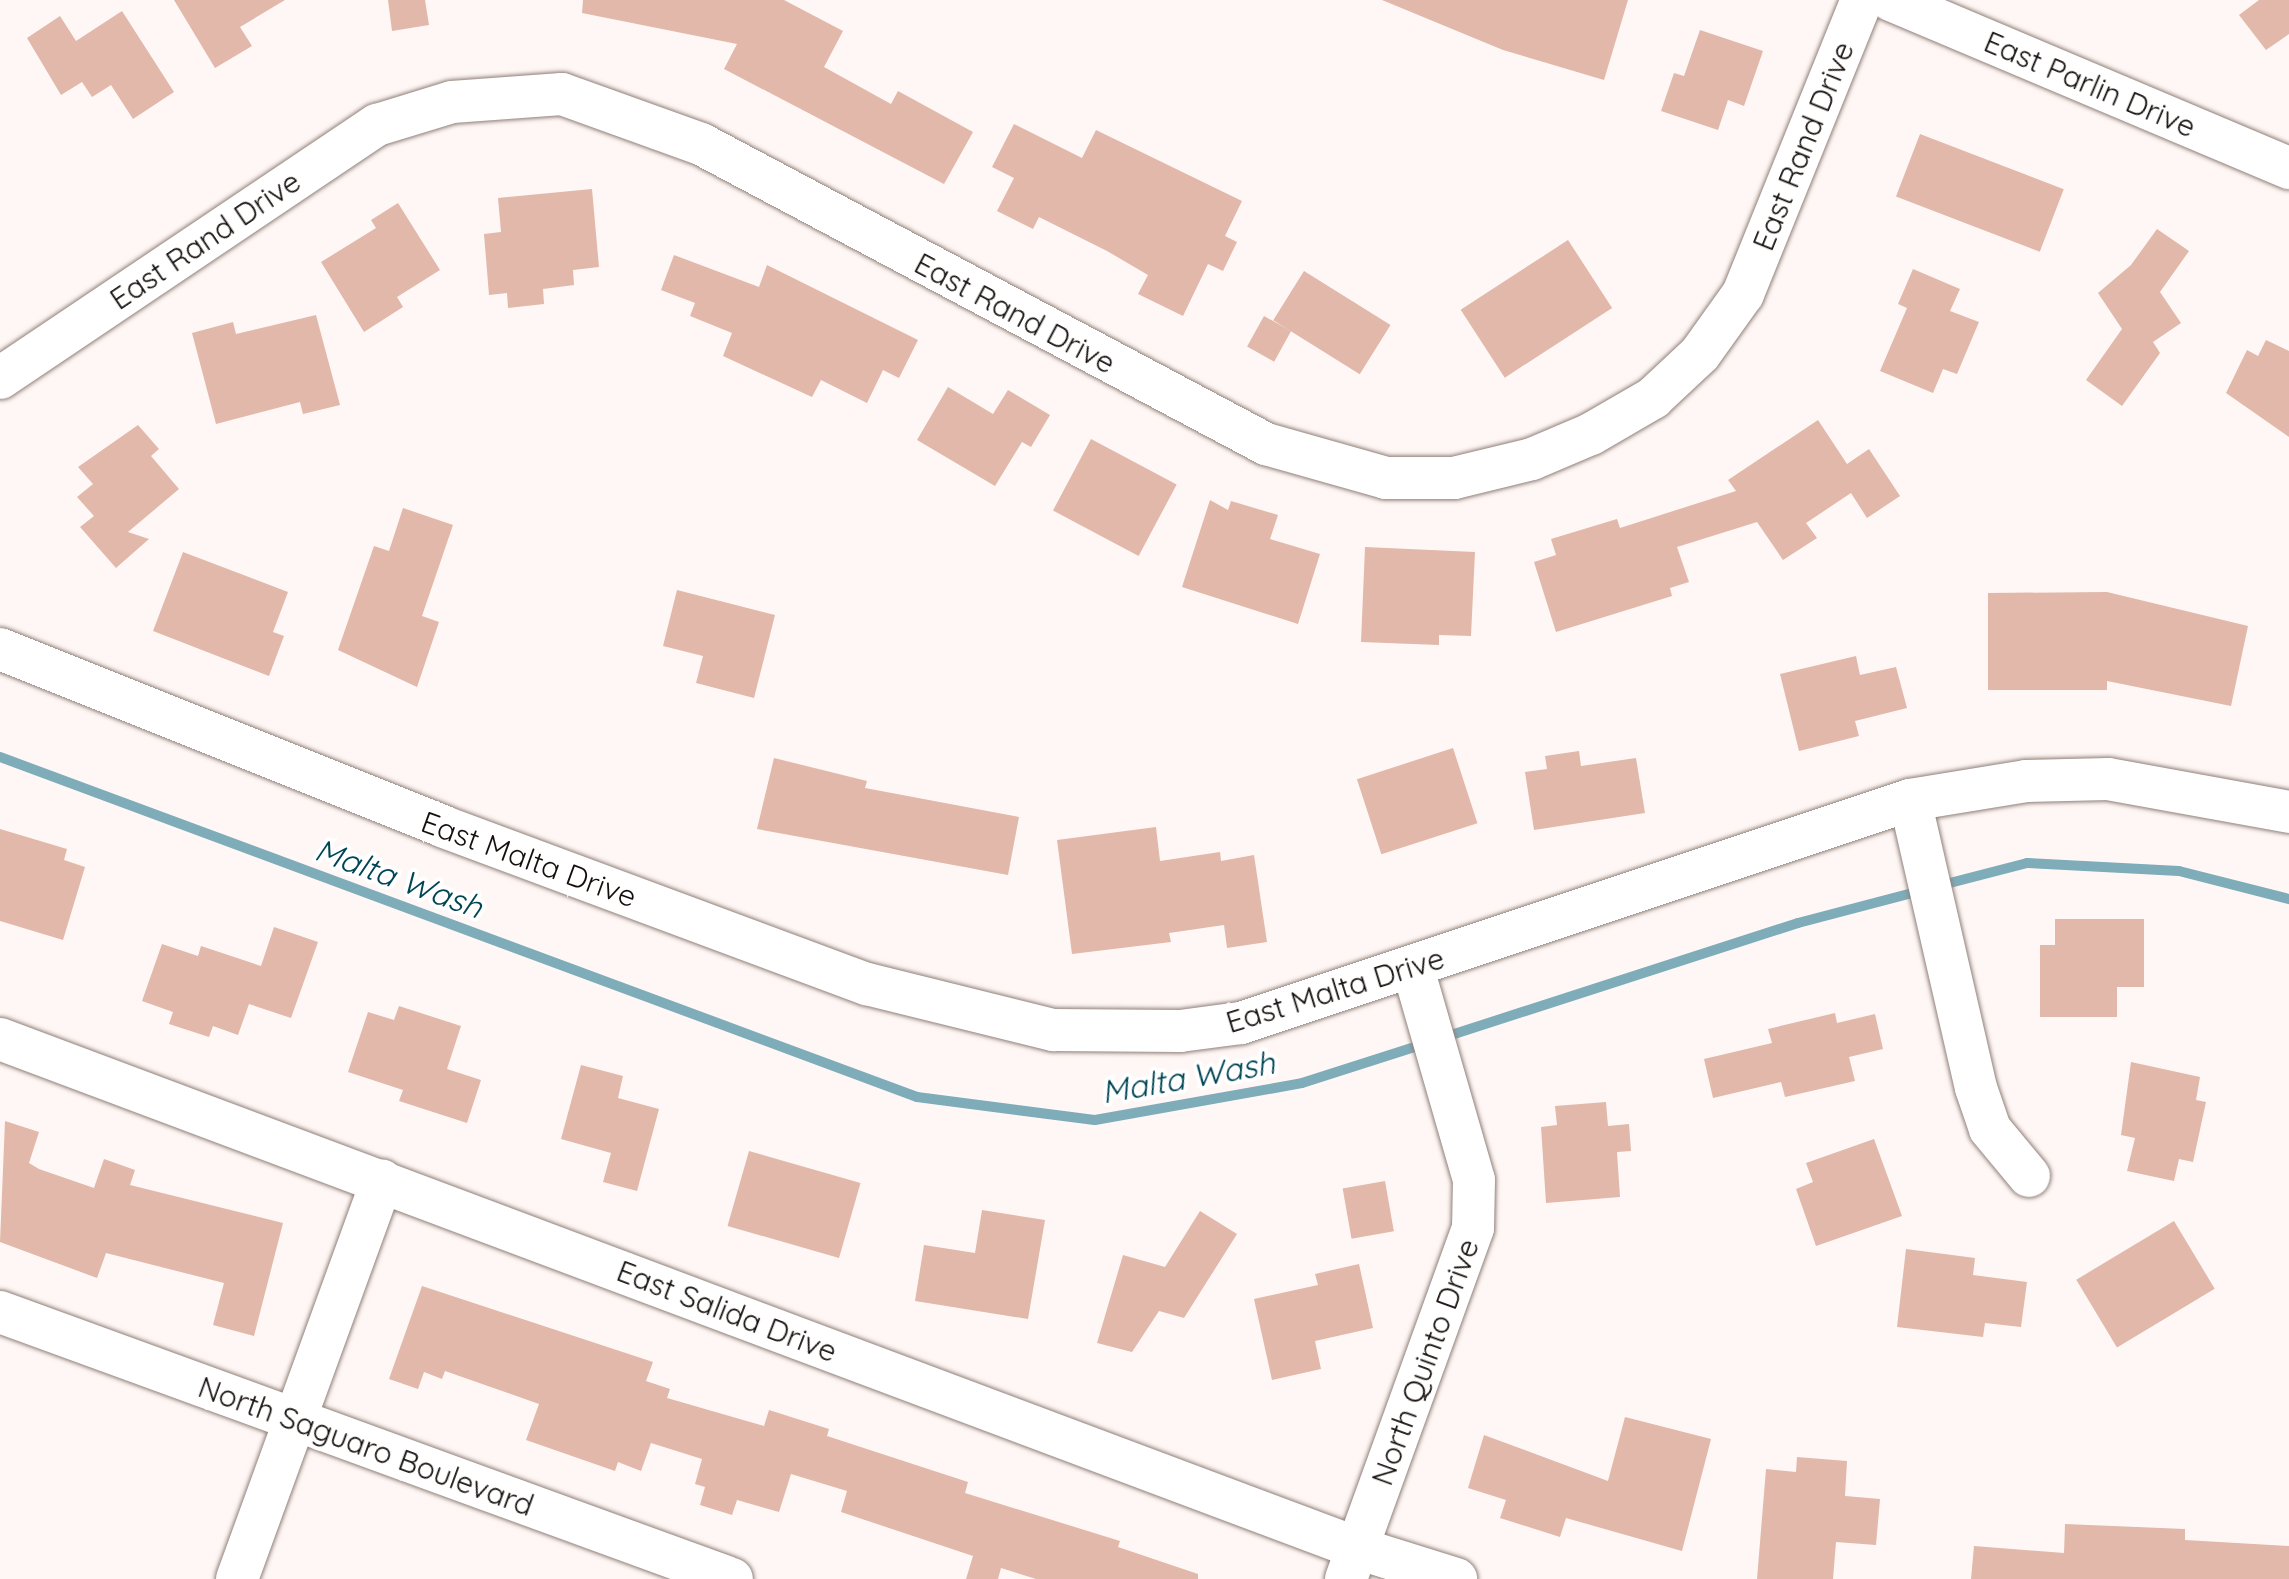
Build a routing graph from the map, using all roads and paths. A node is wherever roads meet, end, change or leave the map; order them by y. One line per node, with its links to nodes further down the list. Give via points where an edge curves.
1 (1862, 0): 4 (street, East Rand Drive, via 1743,294 1700,354 1653,398 1591,434 1532,459 1454,478 1386,478 1266,444 701,144 562,94 452,102 377,125)
2 (1891, 0): 3 (street, East Parlin Drive)
3 (2289, 168)
4 (0, 378)
5 (0, 649): 8 (street, East Malta Drive, via 444,827 867,984 974,1016 1053,1030 1180,1031 1241,1023)
6 (1910, 800): 7 (street, East Malta Drive, via 2026,781 2108,779); 8 (street, East Malta Drive); 10 (street, via 1976,1088 1990,1129)
7 (2289, 812)
8 (1412, 968): 14 (street, North Quinto Drive, via 1474,1180 1473,1228)
9 (0, 1040): 11 (street, East Salida Drive)
10 (2029, 1176)
11 (382, 1181): 13 (street); 14 (street, East Salida Drive)
12 (0, 1312): 13 (street, North Saguaro Boulevard)
13 (294, 1422): 15 (street); 16 (street, North Saguaro Boulevard)
14 (1352, 1564): 17 (street, East Salida Drive)
15 (237, 1579)
16 (732, 1579)
17 (1456, 1579)

